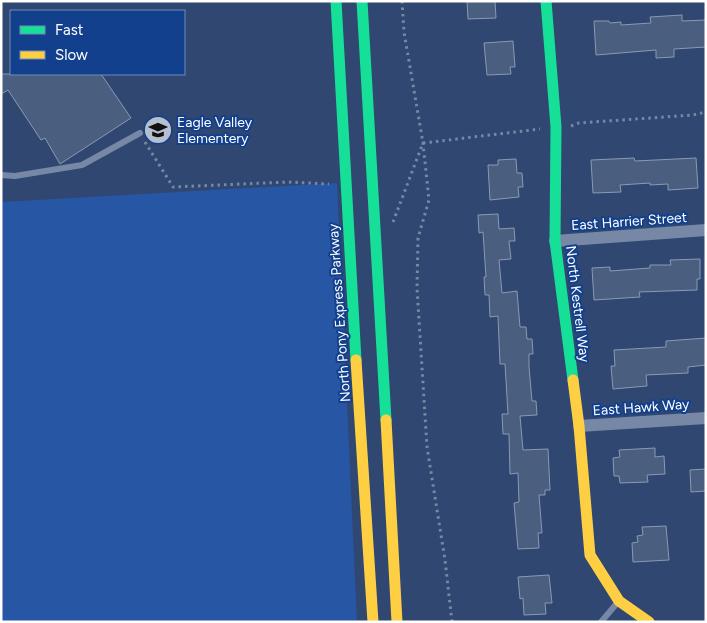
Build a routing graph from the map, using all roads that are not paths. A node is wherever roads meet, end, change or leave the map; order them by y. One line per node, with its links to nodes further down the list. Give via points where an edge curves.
1 (336, 1): 11 (main road, North Pony Express Parkway)
2 (362, 1): 12 (main road)
3 (546, 1): 7 (main road, North Kestrell Way, via 556,127)
4 (140, 133): 5 (lane, via 82,165 14,176)
5 (1, 175)
6 (706, 230): 7 (street, East Harrier Street)
7 (555, 241): 9 (main road, North Kestrell Way)
8 (706, 418): 9 (street, East Hawk Way)
9 (579, 426): 10 (main road, North Kestrell Way, via 590,555)
10 (619, 602): 13 (lane); 14 (main road)
11 (374, 622)
12 (397, 622)
13 (601, 622)
14 (649, 622)

